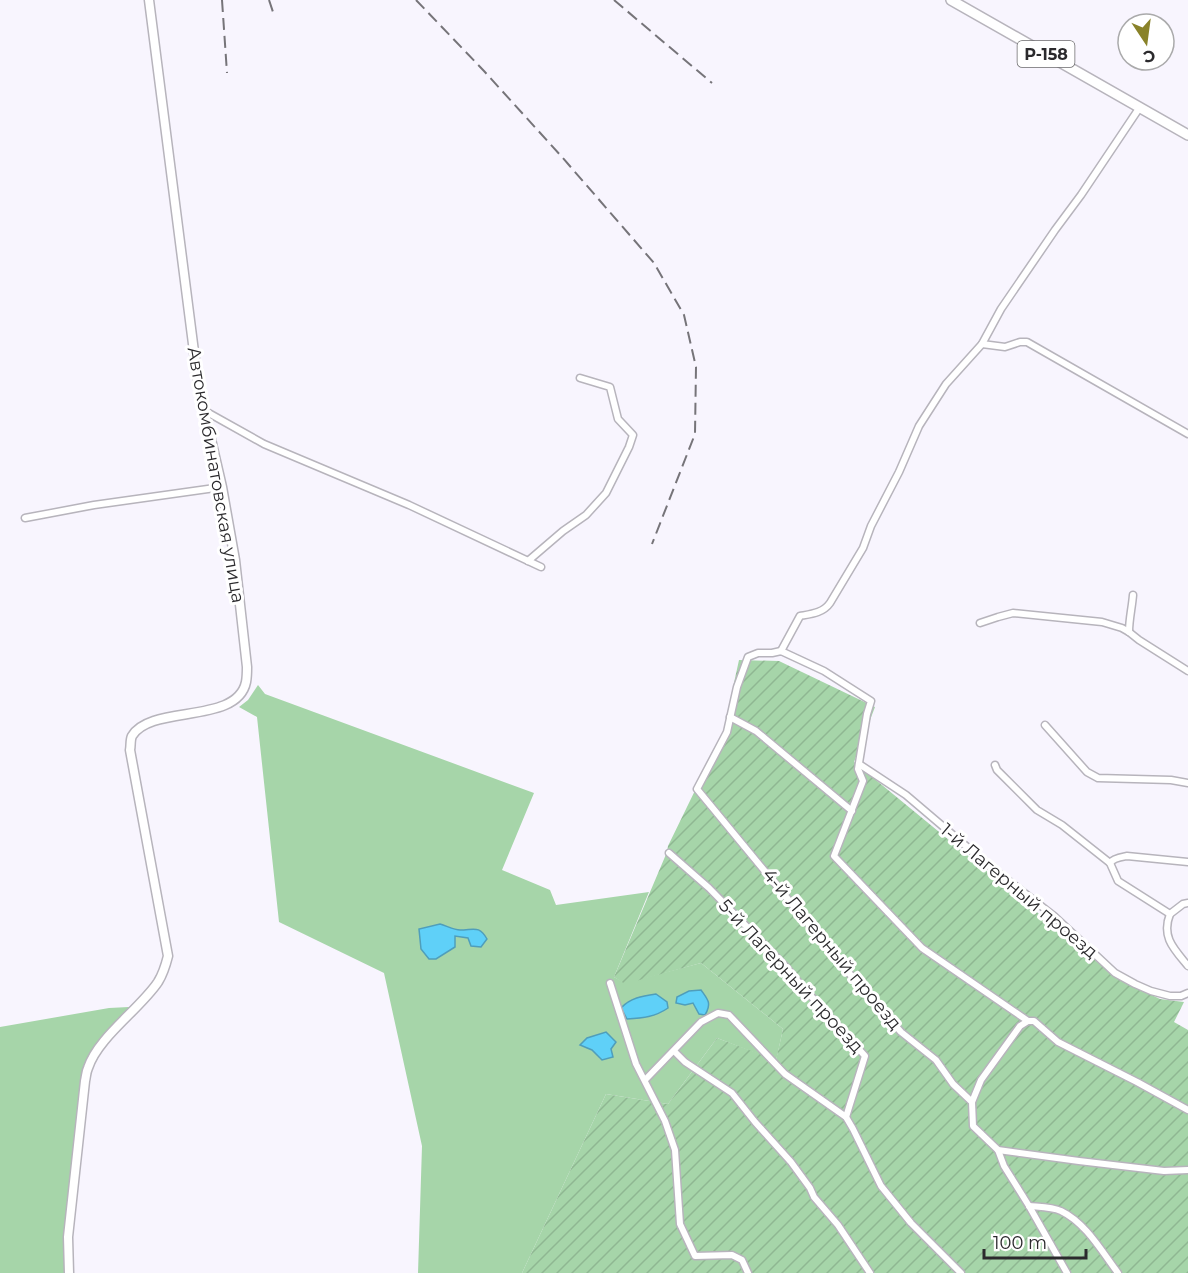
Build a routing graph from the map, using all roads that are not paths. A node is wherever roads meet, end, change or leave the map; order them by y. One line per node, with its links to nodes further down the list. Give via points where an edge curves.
1 (149, 0): 7 (street, Автокомбинатовская улица, via 192,341)
2 (951, 0): 3 (main road, Р-158)
3 (1140, 107): 4 (main road, Р-158); 5 (street, via 1001,309)
4 (1188, 135)
5 (982, 344): 8 (street, via 1005,347 1027,342); 16 (street, via 946,384 919,426 862,548 830,603 820,612 800,616)
6 (580, 378): 11 (street, via 610,387 618,419 633,435 606,493 586,515)
7 (205, 411): 9 (street, Автокомбинатовская улица); 11 (street, via 264,444)
8 (1188, 434)
9 (222, 487): 10 (street); 41 (street, Автокомбинатовская улица, via 235,560 246,682 241,693 228,704 151,722 131,738 168,956 159,981 108,1036 88,1066 68,1238)
10 (25, 518)
11 (528, 561): 12 (street)
12 (541, 567)
13 (1133, 595): 15 (street)
14 (980, 623): 15 (street, via 1013,613 1102,622)
15 (1129, 632): 17 (street)
16 (781, 651): 18 (street, via 748,657); 20 (street, via 824,671 871,701)
17 (1188, 671)
18 (730, 717): 23 (street, via 763,736); 35 (street, 4-й Лагерный проезд, via 727,732 697,789 848,972 901,1032 936,1060)
19 (1044, 725): 22 (street, via 1087,772 1098,778)
20 (859, 764): 23 (street, via 863,781); 31 (street, 1-й Лагерный проезд, via 906,795 1054,916 1115,973 1151,991 1170,996)
21 (995, 765): 26 (street, via 1037,810)
22 (1188, 783)
23 (852, 811): 32 (street, via 834,856 922,948)
24 (669, 853): 37 (street, 5-й Лагерный проезд, via 787,968 865,1056)
25 (1188, 862): 26 (street, via 1127,856)
26 (1110, 863): 28 (street, via 1118,881)
27 (1188, 903): 28 (street)
28 (1170, 914): 29 (street, via 1169,942)
29 (1188, 966)
30 (610, 983): 34 (street, via 636,1064)
31 (1188, 993)
32 (1031, 1021): 35 (street, via 1020,1026 981,1080); 36 (street, via 1058,1042)
33 (674, 1051): 34 (street); 37 (street, via 701,1022 718,1013 729,1015 785,1074); 43 (street, via 732,1093 797,1170)
34 (645, 1080): 42 (street, via 675,1150 680,1224 695,1256 732,1255 742,1260)
35 (972, 1102): 38 (street, via 973,1126)
36 (1188, 1110)
37 (846, 1117): 44 (street, via 881,1186)
38 (998, 1150): 39 (street, via 1164,1171); 40 (street)
39 (1188, 1170)
40 (1029, 1206): 45 (street); 46 (street, via 1060,1210 1076,1221)
41 (69, 1273)
42 (748, 1273)
43 (870, 1273)
44 (961, 1273)
45 (1067, 1273)
46 (1118, 1273)

